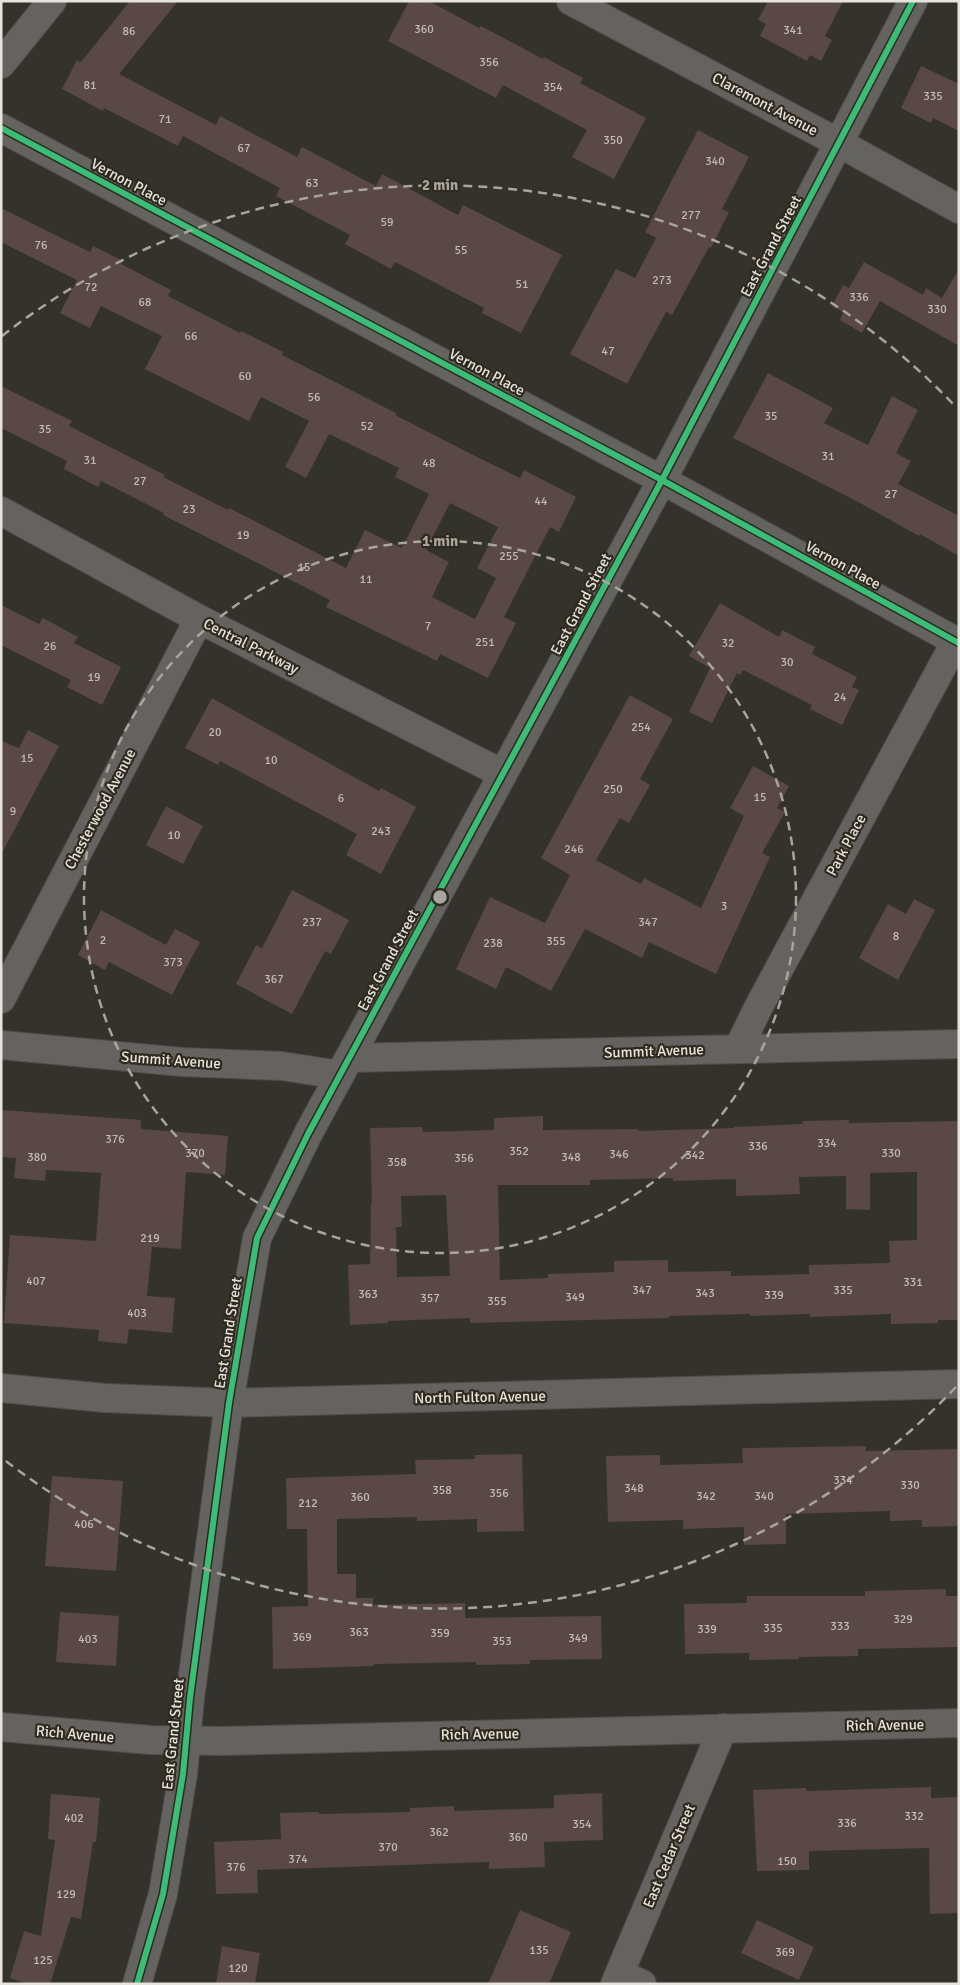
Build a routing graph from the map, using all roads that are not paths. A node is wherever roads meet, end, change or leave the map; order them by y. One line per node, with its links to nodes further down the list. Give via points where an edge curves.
1 (52, 1): 4 (street)
2 (571, 1): 6 (street, Claremont Avenue)
3 (913, 1): 6 (street, East Grand Street)
4 (1, 64)
5 (1, 128): 8 (street, Vernon Place)
6 (839, 143): 7 (street, Claremont Avenue); 8 (street, East Grand Street)
7 (959, 209)
8 (662, 480): 11 (street, Vernon Place); 12 (street, East Grand Street)
9 (1, 511): 10 (street, Central Parkway)
10 (199, 619): 12 (street, Central Parkway); 13 (street, Chesterwood Avenue)
11 (958, 642): 16 (street, Park Place)
12 (503, 774): 17 (street, East Grand Street)
13 (1, 999)
14 (959, 1044): 16 (street, Summit Avenue)
15 (1, 1045): 17 (street, Summit Avenue, via 182,1062)
16 (738, 1049): 17 (street, Summit Avenue)
17 (345, 1066): 20 (street, East Grand Street, via 256,1238)
18 (959, 1384): 20 (street, North Fulton Avenue)
19 (1, 1388): 20 (street, North Fulton Avenue, via 105,1398)
20 (229, 1403): 24 (street, East Grand Street)
21 (959, 1723): 23 (street, Rich Avenue)
22 (1, 1727): 24 (street, Rich Avenue)
23 (723, 1728): 24 (street, Rich Avenue); 25 (street, East Cedar Street)
24 (187, 1741): 26 (street, East Grand Street, via 163,1894)
25 (626, 1980)
26 (137, 1984)

